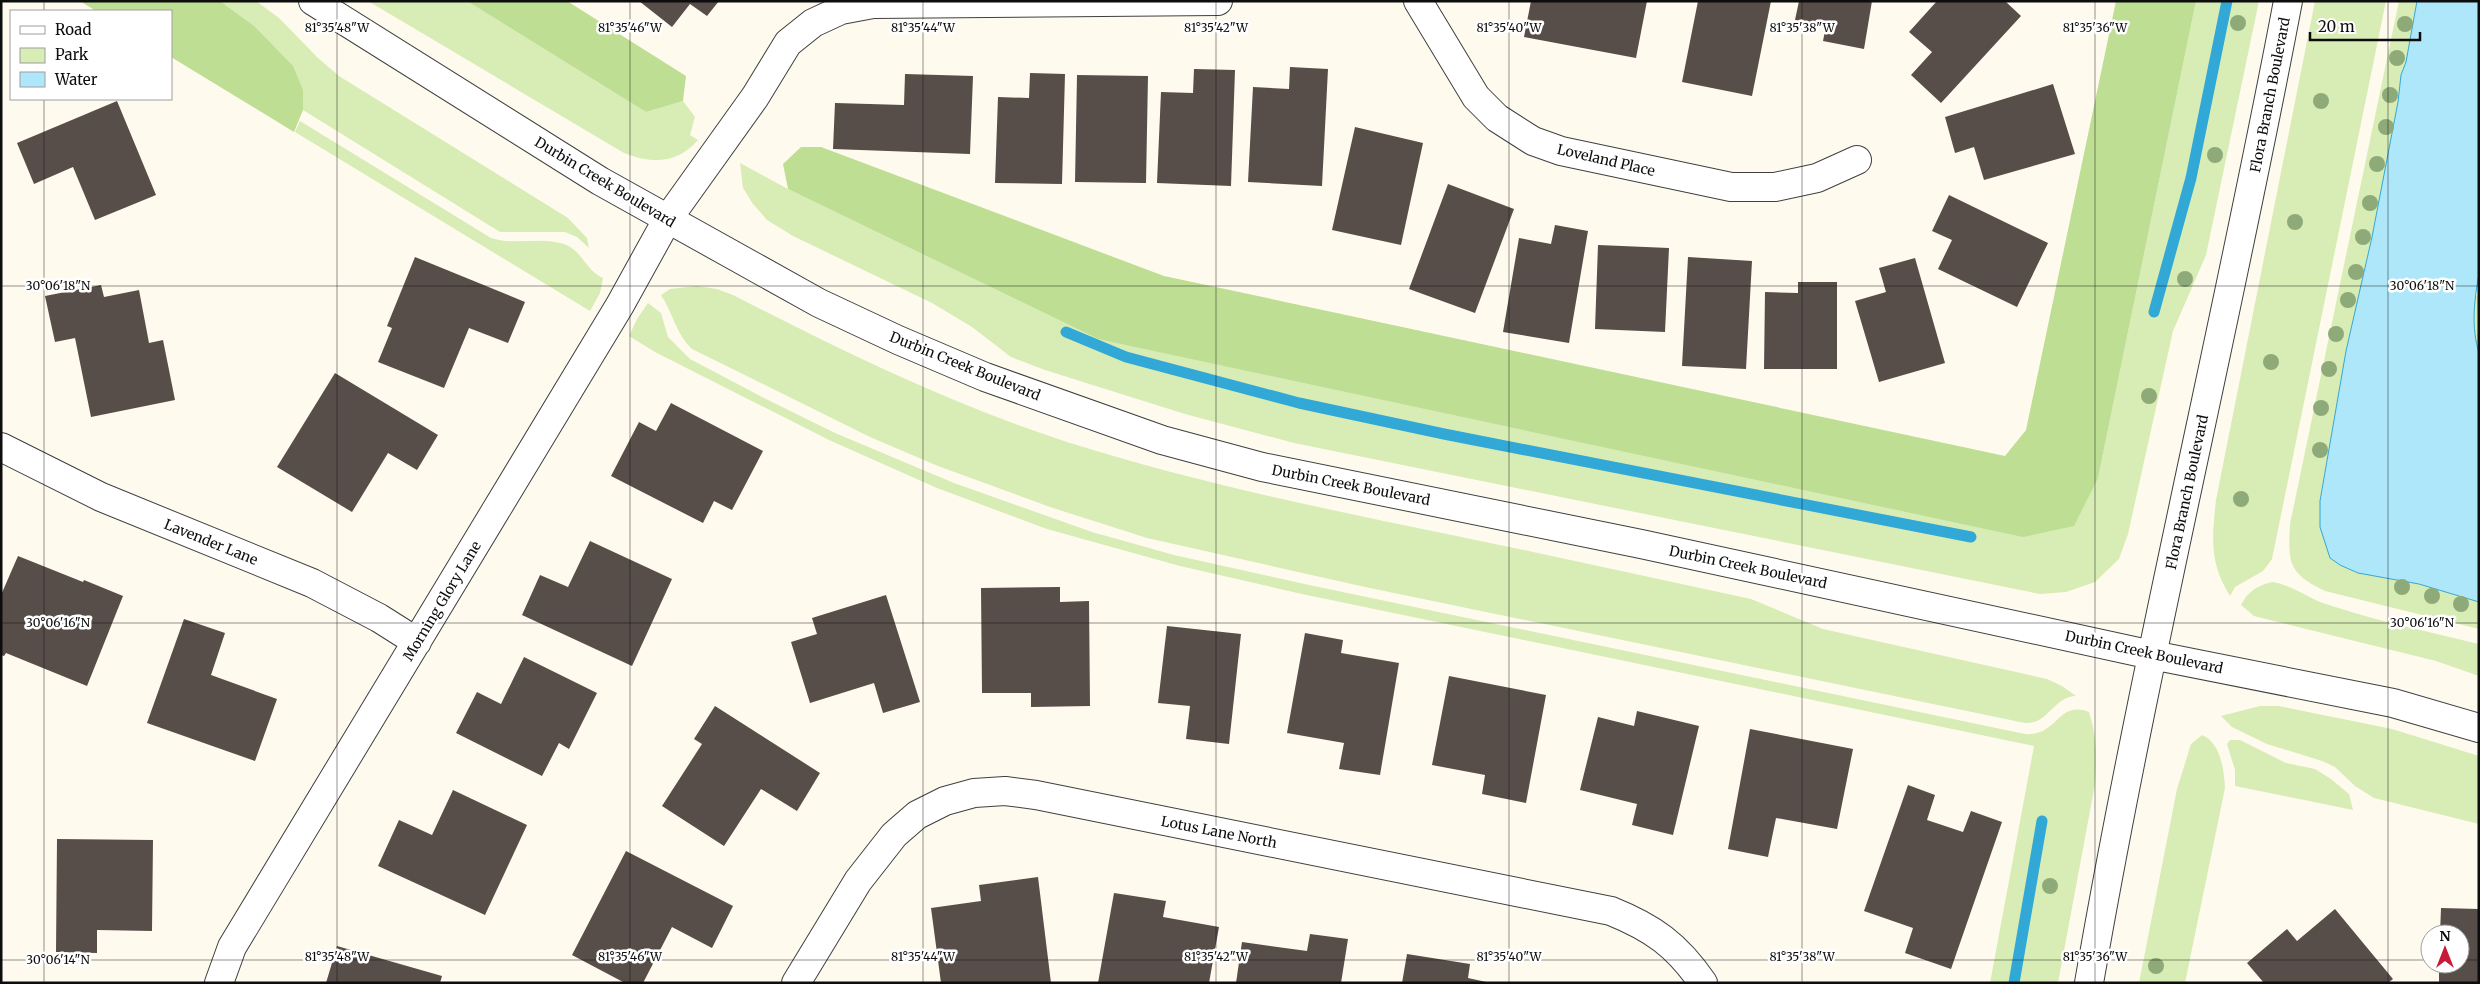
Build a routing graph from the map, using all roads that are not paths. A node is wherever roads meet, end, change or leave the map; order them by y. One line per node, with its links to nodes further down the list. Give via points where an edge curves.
1 (313, 1): 6 (street, Durbin Creek Boulevard)
2 (1218, 1): 6 (street, Morning Glory Lane, via 872,4 842,10 813,22 788,42 755,97)
3 (1418, 1): 5 (street, Loveland Place, via 1476,96 1497,118 1534,141 1561,151 1731,187 1775,187 1800,182)
4 (2288, 1): 9 (street, Flora Branch Boulevard, via 2254,178)
5 (1857, 160)
6 (667, 220): 8 (street, Morning Glory Lane, via 620,305); 9 (street, Durbin Creek Boulevard, via 819,303 898,340 985,377 1162,440 1262,467 1651,546)
7 (1, 447): 8 (street, Lavender Lane, via 101,497 312,583)
8 (417, 642): 11 (street, Morning Glory Lane, via 232,947)
9 (2152, 655): 10 (street, Durbin Creek Boulevard, via 2393,703); 14 (street, Flora Branch Boulevard)
10 (2479, 728)
11 (219, 983)
12 (796, 983): 13 (street, Lotus Lane North, via 858,882 894,835 917,815 945,801 974,793 1005,791 1611,911 1640,923 1667,940 1689,962)
13 (1703, 983)
14 (2089, 983)

